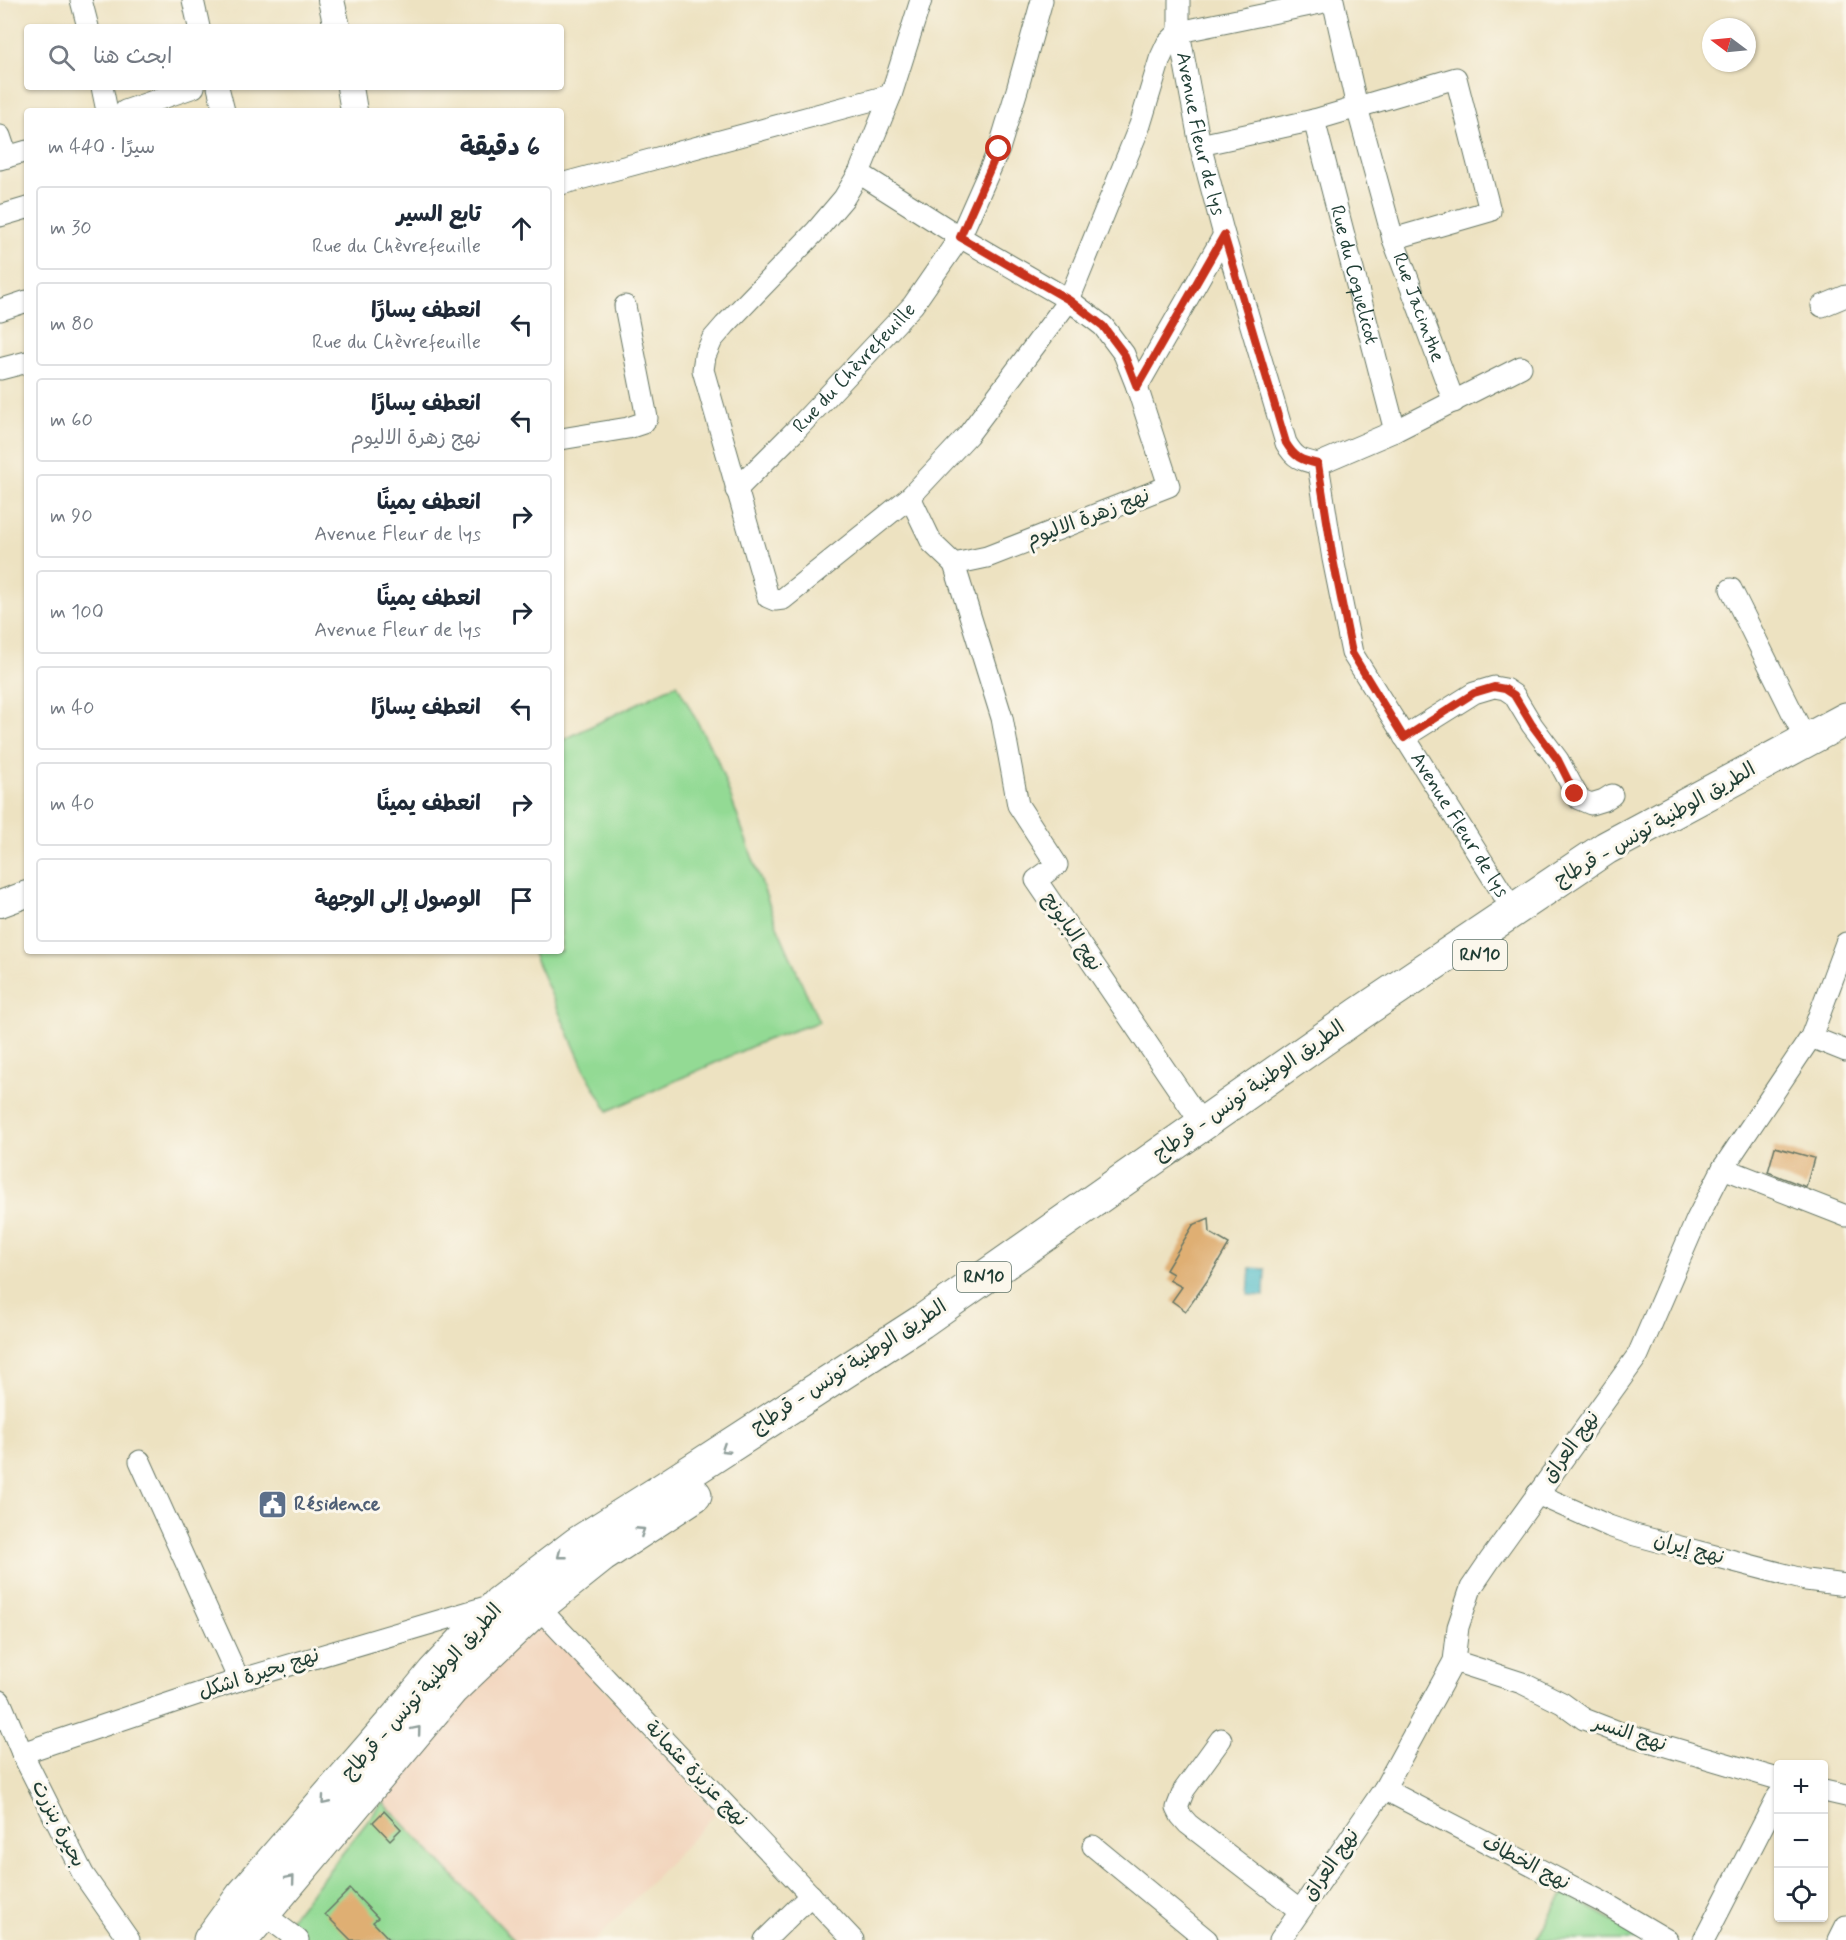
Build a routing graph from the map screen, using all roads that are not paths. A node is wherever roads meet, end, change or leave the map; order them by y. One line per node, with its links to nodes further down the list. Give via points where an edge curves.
1 (81, 0): 8 (street)
2 (193, 0): 9 (street)
3 (331, 0): 10 (street)
4 (921, 0): 16 (street)
5 (1042, 0): 31 (street, Rue du Chèvrefeuille, via 999,149)
6 (1179, 0): 11 (street, Avenue Fleur de lys)
7 (1326, 1): 11 (street); 17 (street)
8 (87, 24)
9 (198, 24)
10 (336, 24)
11 (1179, 32): 24 (street, Avenue Fleur de lys); 34 (street, via 1160,58 1140,125)
12 (103, 90): 18 (street)
13 (185, 90): 19 (street)
14 (219, 90): 20 (street)
15 (350, 90): 21 (street)
16 (891, 95): 26 (street); 27 (street)
17 (1357, 107): 22 (street); 32 (street); 32 (street, Rue Jacinthe, via 1456,78 1490,211)
18 (107, 108)
19 (134, 108)
20 (223, 108)
21 (354, 108)
22 (1314, 120): 24 (street); 44 (street, Rue du Coquelicot)
23 (0, 136): 25 (street)
24 (1200, 145): 30 (street, Avenue Fleur de lys)
25 (17, 157)
26 (859, 173): 31 (street); 47 (street, via 816,231 712,340 705,356 703,370)
27 (564, 183)
28 (24, 209): 29 (street)
29 (0, 216)
30 (1224, 235): 42 (street); 46 (street, Avenue Fleur de lys, via 1286,443 1301,460)
31 (960, 237): 34 (street); 47 (street, Rue du Chèvrefeuille, via 913,305)
32 (1393, 239): 43 (street, Rue Jacinthe)
33 (1846, 296): 37 (street)
34 (1069, 300): 42 (street, via 1103,326 1124,354); 48 (street, via 968,435)
35 (24, 302): 38 (street)
36 (625, 306): 45 (street, via 647,418 628,428)
37 (1822, 306)
38 (0, 310)
39 (24, 363): 41 (street)
40 (1521, 367): 43 (street)
41 (0, 369)
42 (1137, 387): 49 (street, نهج زهرة الاليوم, via 1169,486 987,557)
43 (1454, 402): 44 (street)
44 (1395, 431): 46 (street)
45 (564, 439)
46 (1318, 464): 52 (street, Avenue Fleur de lys, via 1352,653)
47 (736, 490): 48 (street, via 768,597 775,600 783,599)
48 (910, 497): 49 (street, via 932,543)
49 (954, 564): 62 (street, نهج البابونج, via 1002,718 1018,805 1057,865 1036,880)
50 (1731, 589): 53 (street)
51 (1846, 719): 53 (main road, الطريق الوطنية تونس - قرطاج / RN10)
52 (1404, 738): 55 (street, via 1474,693 1494,687 1505,689 1521,704 1579,799 1591,804); 58 (street, Avenue Fleur de lys)
53 (1806, 740): 58 (main road, الطريق الوطنية تونس - قرطاج / RN10, via 1606,849)
54 (1846, 742): 69 (main road, الطريق الوطنية تونس - قرطاج / RN10, one-way to 54, via 602,1556 931,1338 1521,927 1616,866)
55 (1612, 795)
56 (24, 895): 57 (street)
57 (0, 904)
58 (1513, 910): 62 (main road, الطريق الوطنية تونس - قرطاج / RN10)
59 (1846, 943): 60 (street, نهج العراق)
60 (1811, 1037): 61 (street); 63 (street, نهج العراق)
61 (1846, 1051)
62 (1202, 1124): 68 (main road, الطريق الوطنية تونس - قرطاج / RN10, one-way to 68, via 921,1322 578,1543)
63 (1723, 1168): 64 (street); 66 (street, نهج العراق, via 1638,1355)
64 (1846, 1216)
65 (140, 1461): 71 (street)
66 (1538, 1494): 67 (street, نهج إيران, via 1635,1535 1806,1580); 70 (street, نهج العراق, via 1471,1588 1458,1627)
67 (1846, 1585)
68 (499, 1603): 69 (street); 71 (street, نهج بحيرة اشكل); 86 (main road, الطريق الوطنية تونس - قرطاج / RN10, one-way to 86, via 434,1672 242,1896)
69 (538, 1607): 81 (street, نهج عزيزة عثمانة); 83 (main road, الطريق الوطنية تونس - قرطاج / RN10, one-way to 69, via 452,1689)
70 (1454, 1661): 75 (street, نهج النسر, via 1522,1683 1584,1719 1615,1731); 76 (street, نهج العراق)
71 (239, 1680): 74 (street, نهج بحيرة اشكل)
72 (0, 1701): 74 (street, بحيرة بنزرت)
73 (1221, 1739): 82 (street, via 1184,1791 1177,1808 1188,1824)
74 (22, 1753): 85 (street, بحيرة بنزرت, via 83,1874)
75 (1774, 1778)
76 (1384, 1789): 82 (street, نهج العراق); 93 (street, نهج الخطاف, via 1606,1904)
77 (1828, 1792): 78 (street)
78 (1846, 1796)
79 (1774, 1806): 94 (street)
80 (1093, 1846): 91 (street)
81 (811, 1895): 89 (street); 90 (street, نهج عزيزة عثمانة)
82 (1299, 1910): 92 (street, نهج العراق)
83 (262, 1913): 87 (main road, الطريق الوطنية تونس - قرطاج / RN10); 88 (street)
84 (1846, 1926): 95 (street)
85 (129, 1940)
86 (210, 1940)
87 (241, 1940)
88 (298, 1940)
89 (765, 1940)
90 (853, 1940)
91 (1208, 1940)
92 (1280, 1940)
93 (1667, 1940)
94 (1704, 1940)
95 (1839, 1940)

